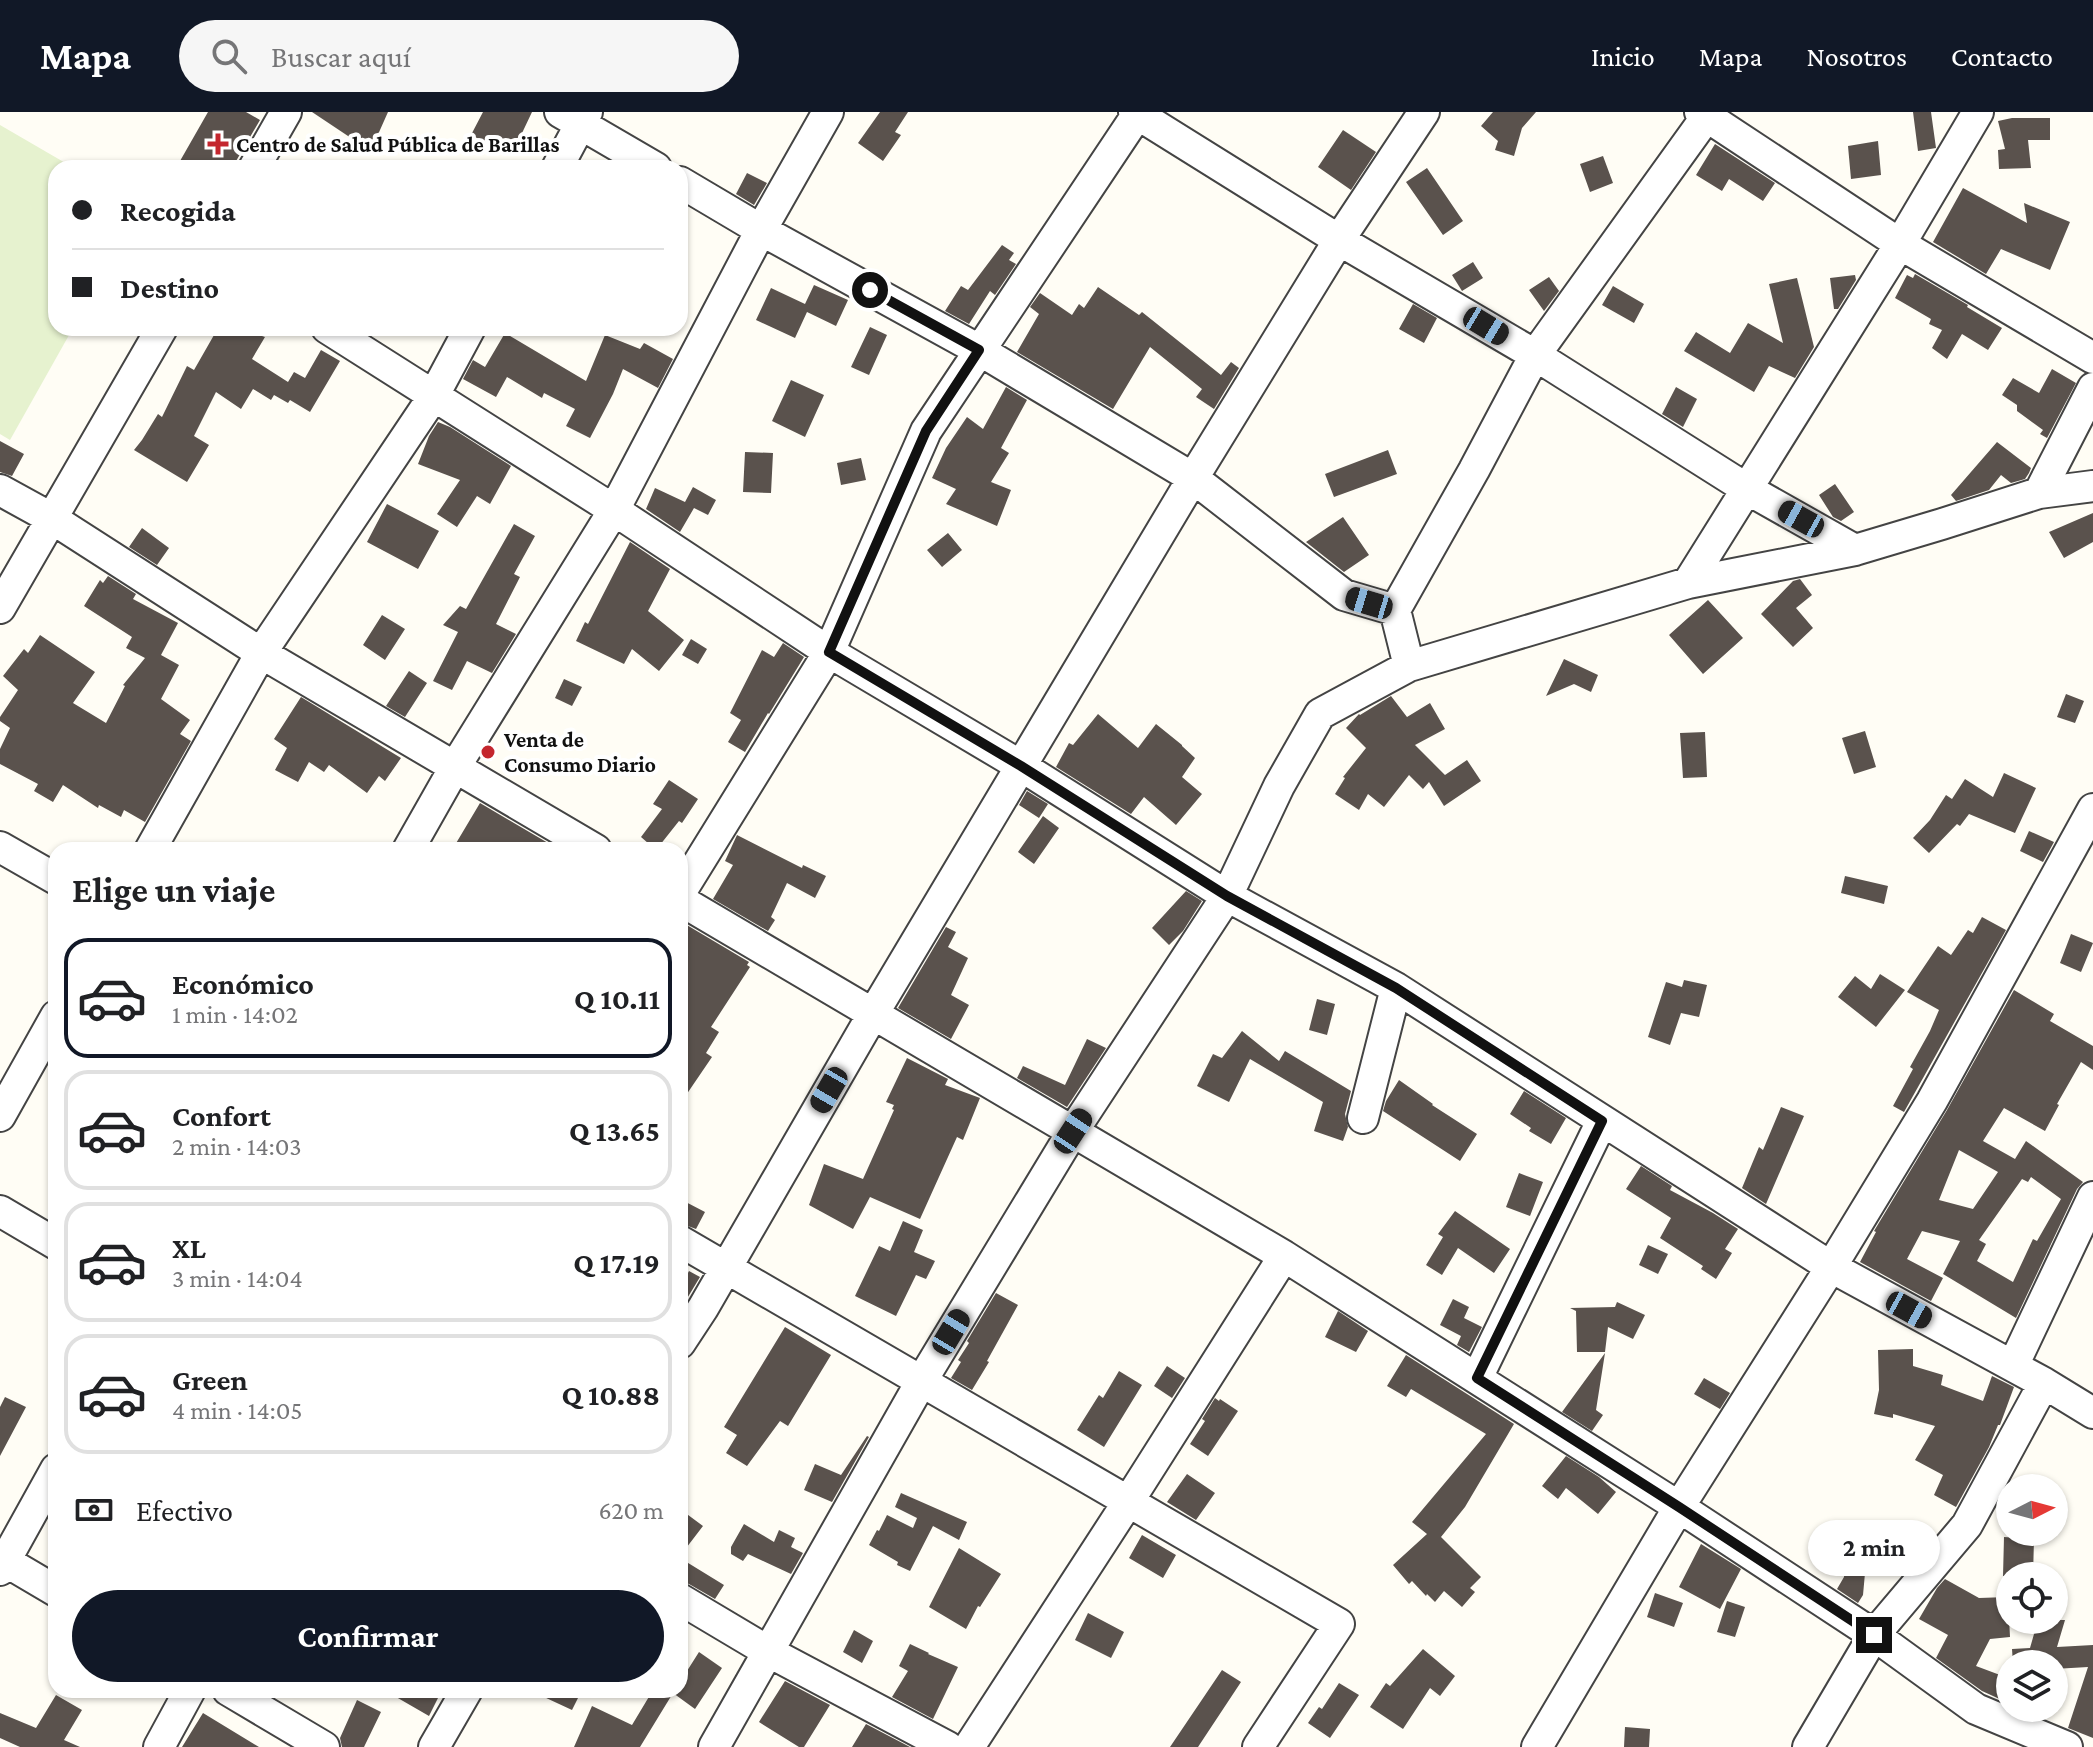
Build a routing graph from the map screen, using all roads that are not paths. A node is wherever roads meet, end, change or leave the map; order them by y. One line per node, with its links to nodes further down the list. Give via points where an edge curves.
1 (828, 112): 12 (street)
2 (1424, 112): 13 (street)
3 (1978, 112): 14 (street)
4 (282, 113): 8 (street)
5 (1137, 113): 13 (street); 18 (street)
6 (1704, 114): 14 (street); 19 (street)
7 (576, 116): 9 (street); 10 (street)
8 (258, 160)
9 (560, 160)
10 (644, 160)
11 (688, 187): 12 (street)
12 (761, 230): 18 (street); 28 (street)
13 (1339, 240): 19 (street); 23 (street)
14 (1900, 244): 20 (street); 25 (street)
15 (157, 336): 29 (street)
16 (339, 336): 22 (street)
17 (466, 336): 22 (street)
18 (979, 350): 23 (street); 34 (street, via 926,431)
19 (1535, 355): 25 (street); 33 (street)
20 (2093, 358)
21 (2093, 388): 27 (street)
22 (433, 397): 28 (street); 35 (street)
23 (1193, 478): 33 (street, via 1344,595); 37 (street)
24 (2093, 486): 27 (street)
25 (1747, 489): 30 (street); 31 (street)
26 (0, 490): 29 (street)
27 (2039, 493): 30 (street)
28 (614, 510): 34 (street); 38 (street)
29 (51, 518): 32 (street); 35 (street)
30 (1855, 550): 31 (street)
31 (1688, 583): 36 (street)
32 (0, 608)
33 (1395, 610): 36 (street)
34 (829, 652): 37 (street); 45 (street)
35 (261, 653): 38 (street); 40 (street)
36 (1409, 666): 46 (street, via 1320,714)
37 (1021, 766): 46 (street); 49 (street)
38 (455, 767): 41 (street); 42 (street)
39 (2093, 809): 60 (street, via 1932,1101)
40 (155, 842)
41 (413, 842)
42 (582, 842)
43 (0, 847): 44 (street)
44 (48, 874)
45 (688, 880)
46 (1227, 896): 48 (street); 54 (street)
47 (688, 905): 49 (street)
48 (1396, 988): 52 (street); 53 (street)
49 (873, 1014): 54 (street); 61 (street)
50 (48, 1030): 51 (street)
51 (0, 1116)
52 (1363, 1118)
53 (1602, 1121): 60 (street); 64 (street)
54 (1073, 1131): 59 (street); 65 (street)
55 (2093, 1197): 63 (street)
56 (0, 1211): 57 (street)
57 (48, 1239)
58 (688, 1246): 61 (street)
59 (1284, 1256): 64 (street); 69 (street)
60 (1831, 1267): 63 (street); 70 (street)
61 (725, 1268): 62 (street); 65 (street)
62 (688, 1330)
63 (2013, 1366): 66 (street)
64 (1477, 1378): 70 (street)
65 (921, 1382): 69 (street); 75 (street)
66 (2044, 1383): 67 (street); 74 (street, via 1967,1525)
67 (2093, 1413)
68 (48, 1483): 71 (street)
69 (1128, 1502): 84 (street); 85 (street, via 1339,1624)
70 (1679, 1507): 74 (street); 86 (street)
71 (1, 1563): 72 (street)
72 (48, 1587)
73 (688, 1604): 75 (street)
74 (1874, 1635): 87 (street); 88 (street, via 1976,1709)
75 (769, 1652): 82 (street); 83 (street)
76 (186, 1698): 79 (street)
77 (241, 1698): 80 (street)
78 (462, 1698): 81 (street)
79 (159, 1747)
80 (324, 1747)
81 (434, 1747)
82 (714, 1747)
83 (948, 1747)
84 (969, 1747)
85 (1258, 1747)
86 (1537, 1747)
87 (1808, 1747)
88 (2067, 1747)

